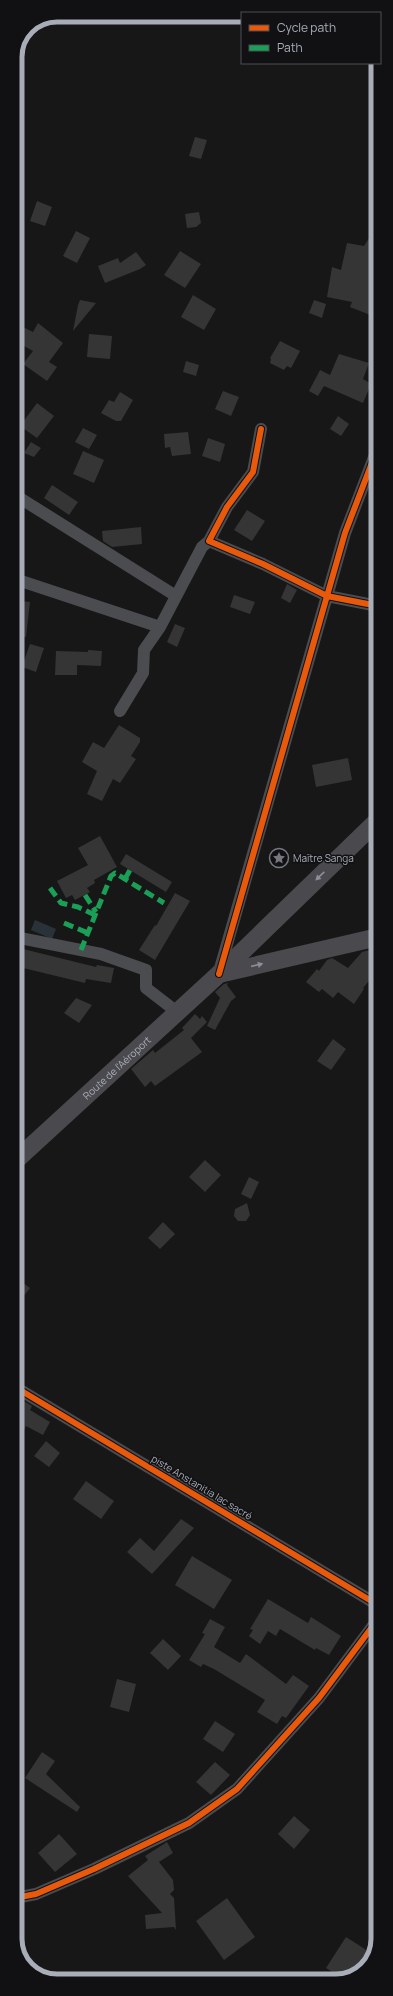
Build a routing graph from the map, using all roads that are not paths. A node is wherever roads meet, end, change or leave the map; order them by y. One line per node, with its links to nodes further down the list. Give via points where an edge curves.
1 (261, 429): 4 (street, via 253,472 227,507)
2 (371, 465): 7 (street, via 345,533)
3 (22, 499): 6 (street)
4 (209, 541): 6 (street, via 202,547); 7 (street)
5 (22, 581): 9 (street)
6 (176, 596): 9 (street)
7 (327, 596): 8 (street); 14 (street)
8 (371, 605)
9 (160, 627): 10 (street, via 144,650 143,673)
10 (120, 711)
11 (371, 827): 14 (main road, Route de l'Aéroport, one-way to 14)
12 (22, 938): 15 (street, via 101,954 146,970 146,988)
13 (371, 939): 14 (main road, Route de l'Aéroport, one-way to 13)
14 (219, 974): 15 (main road, Route de l'Aéroport)
15 (177, 1012): 16 (main road, Route de l'Aéroport)
16 (22, 1155)
17 (22, 1391): 18 (street, piste Anstanitia lac sacré)
18 (371, 1601)
19 (371, 1628): 20 (street, via 319,1698 237,1789 189,1823 36,1894)
20 (22, 1897)

